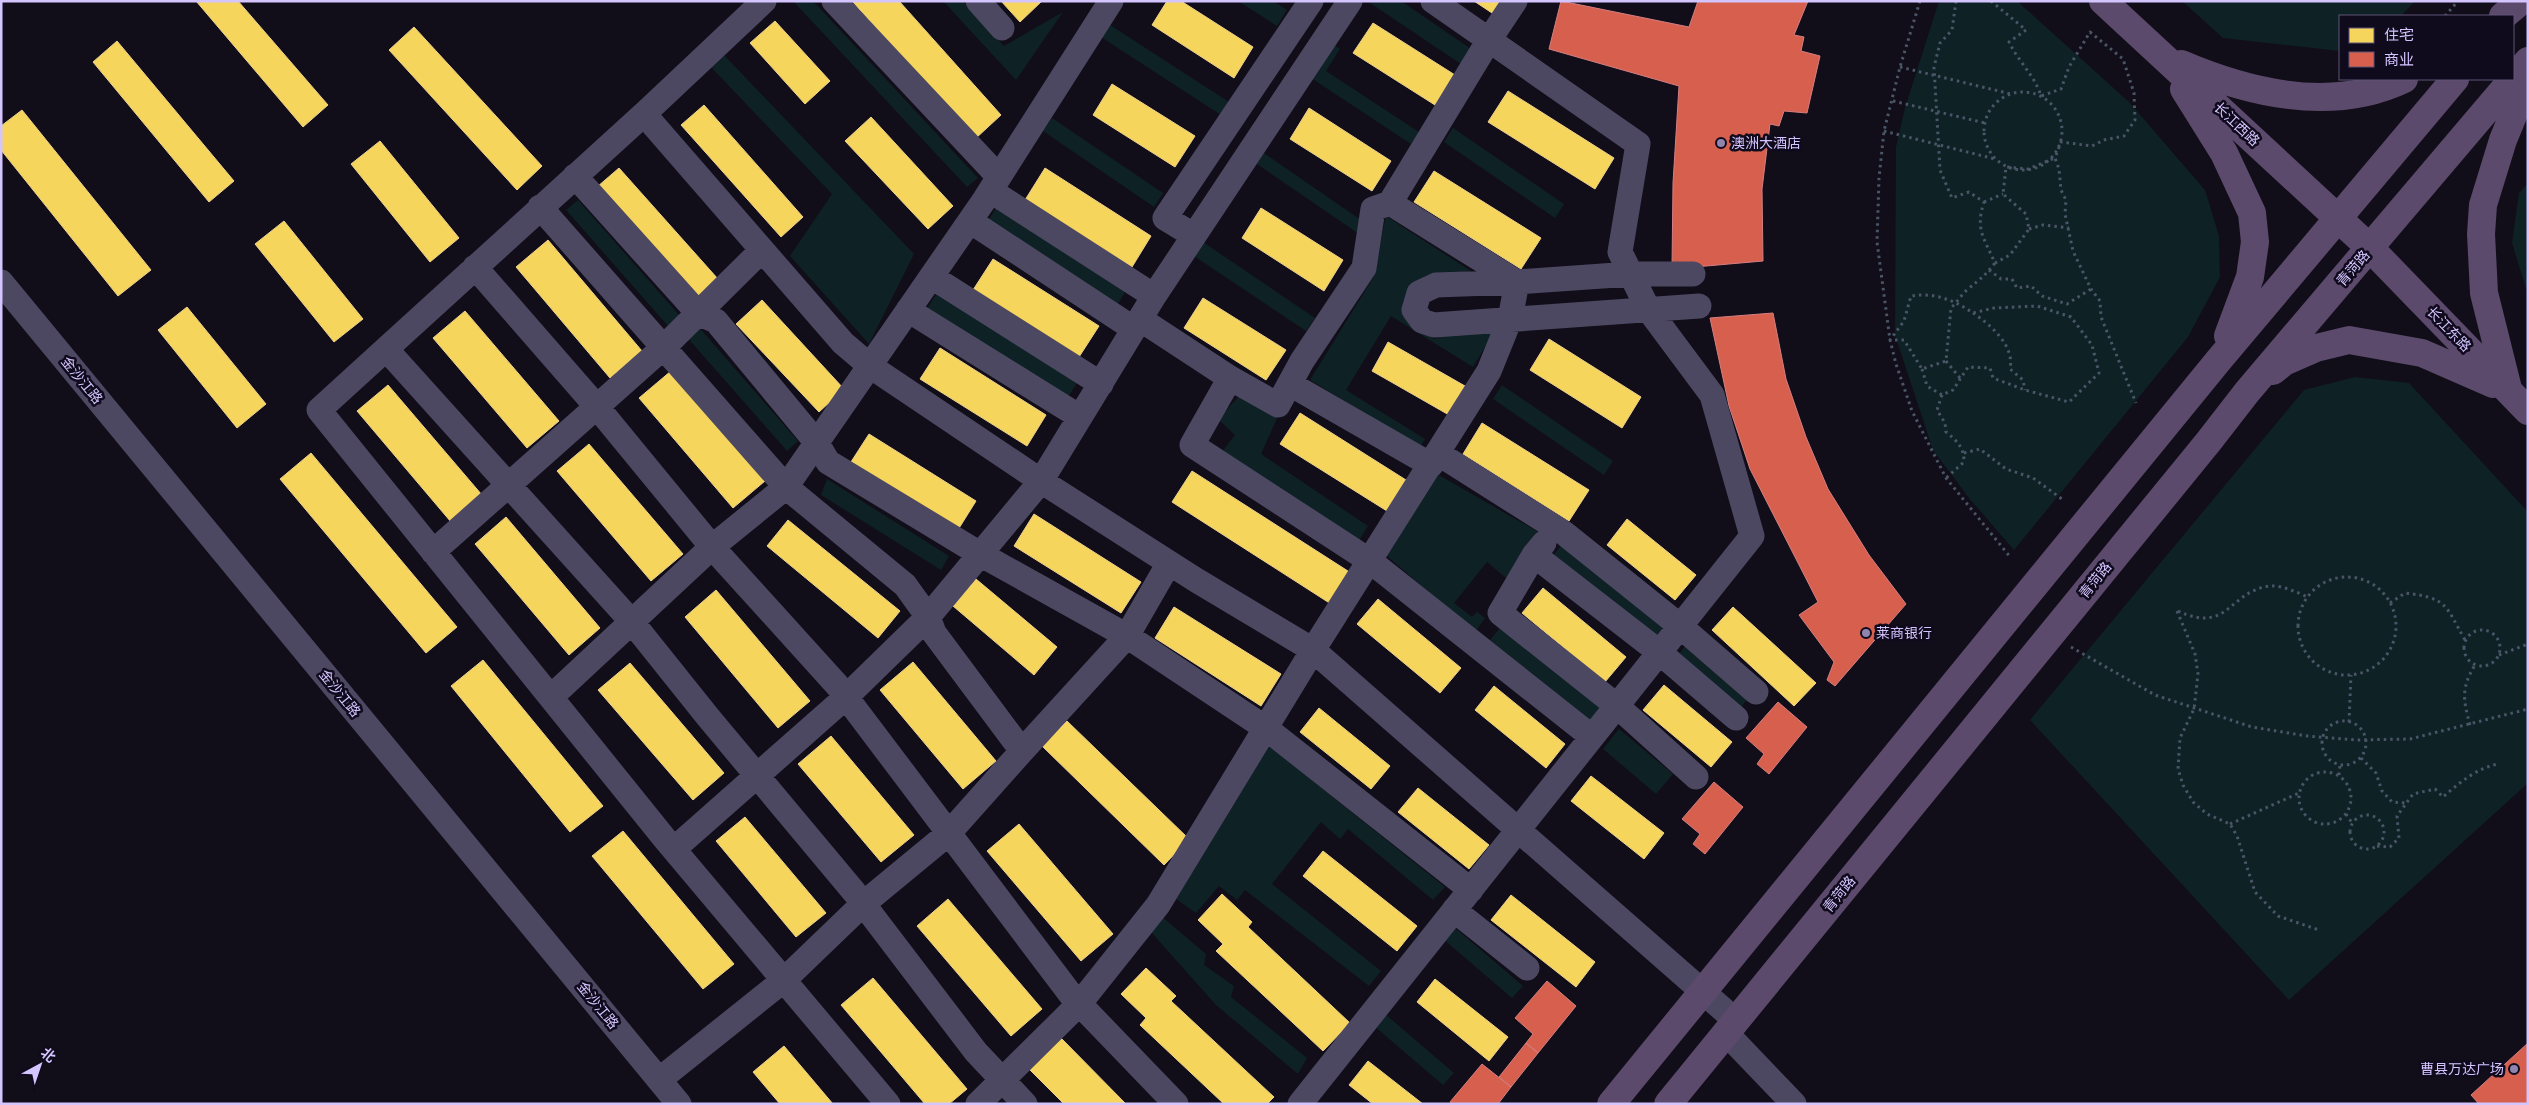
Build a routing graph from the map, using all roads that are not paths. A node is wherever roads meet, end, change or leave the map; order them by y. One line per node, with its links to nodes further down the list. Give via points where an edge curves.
1 (764, 1): 22 (street)
2 (834, 1): 24 (street)
3 (978, 1): 13 (street)
4 (1111, 1): 24 (street)
5 (1311, 1): 29 (street, via 1165,218)
6 (1350, 1): 29 (street)
7 (1433, 1): 14 (street)
8 (1514, 1): 14 (street)
9 (2102, 1): 15 (main road, 长江西路)
10 (2521, 1): 11 (main road); 12 (main road)
11 (2504, 15)
12 (2509, 15)
13 (1002, 28)
14 (1489, 40): 25 (street); 33 (street, via 1638,144 1620,252)
15 (2163, 56): 19 (main road, via 2221,81 2292,95 2325,98 2386,87); 27 (main road, 长江西路); 47 (main road, via 2224,153 2252,213 2255,242 2250,277)
16 (2528, 61): 17 (main road, 青菏路)
17 (2514, 78)
18 (2528, 78): 52 (main road, via 2500,147 2483,204 2481,234 2484,294)
19 (2402, 80)
20 (2455, 80): 27 (main road)
21 (2512, 80): 30 (main road, 青菏路)
22 (644, 114): 23 (street); 31 (street)
23 (575, 176): 26 (street); 42 (street)
24 (995, 184): 28 (street); 38 (street)
25 (1390, 203): 37 (street); 51 (street, via 1373,209 1364,268)
26 (540, 207): 32 (street); 45 (street)
27 (2337, 218): 30 (main road, 长江西路); 47 (main road)
28 (970, 221): 35 (street); 44 (street)
29 (1193, 235): 38 (street)
30 (2370, 248): 52 (main road, 长江东路); 53 (main road, 青菏路)
31 (762, 250): 42 (street); 48 (street, via 843,343)
32 (475, 267): 46 (street); 54 (street)
33 (1631, 274): 34 (street); 37 (street); 40 (street)
34 (1693, 274)
35 (932, 277): 41 (street); 50 (street)
36 (1, 282): 98 (street, 金沙江路)
37 (1517, 282): 43 (street); 43 (street, via 1436,285 1419,293 1414,310 1422,321 1434,325)
38 (1154, 296): 44 (street)
39 (1699, 306): 40 (street)
40 (1648, 309): 43 (street); 72 (street, via 1712,395 1752,536)
41 (908, 310): 48 (street); 56 (street)
42 (698, 313): 45 (street); 57 (street, via 716,321)
43 (1510, 318): 58 (street, via 1489,371)
44 (1137, 324): 49 (street); 50 (street)
45 (664, 347): 54 (street); 61 (street)
46 (386, 348): 60 (street); 64 (street, via 318,410)
47 (2218, 361): 95 (main road)
48 (870, 366): 57 (street); 59 (street)
49 (1230, 378): 51 (street, via 1278,405); 67 (street, via 1192,445)
50 (1101, 384): 56 (street)
51 (1290, 384): 58 (street)
52 (2509, 391): 53 (main road, via 2422,353 2348,340 2316,348 2284,362); 55 (main road, 长江东路)
53 (2247, 392): 97 (main road, 青菏路)
54 (597, 407): 60 (street); 63 (street)
55 (2528, 411)
56 (1080, 418): 59 (street)
57 (817, 442): 61 (street); 65 (street, via 828,462)
58 (1435, 460): 62 (street); 67 (street)
59 (1041, 481): 65 (street); 68 (street)
60 (508, 485): 64 (street); 71 (street)
61 (786, 486): 63 (street); 70 (street, via 905,585)
62 (1556, 528): 66 (street); 72 (street)
63 (712, 547): 71 (street); 79 (street)
64 (433, 552): 78 (street)
65 (980, 554): 70 (street); 73 (street)
66 (1534, 555): 69 (street); 76 (street)
67 (1370, 561): 74 (street); 75 (street)
68 (1170, 563): 73 (street); 75 (street)
69 (1500, 613): 74 (street); 80 (street)
70 (928, 617): 79 (street); 84 (street, via 934,633)
71 (632, 622): 78 (street); 85 (street)
72 (1680, 626): 76 (street); 77 (street)
73 (1127, 636): 82 (street); 84 (street)
74 (1476, 645): 83 (street)
75 (1313, 650): 82 (street); 87 (street)
76 (1659, 652): 80 (street); 81 (street)
77 (1756, 692)
78 (551, 697): 89 (street)
79 (846, 697): 85 (street); 88 (street)
80 (1617, 706): 83 (street); 86 (street)
81 (1736, 718)
82 (1267, 729): 90 (street); 96 (street, via 1158,905)
83 (1592, 737): 87 (street)
84 (1022, 750): 88 (street)
85 (757, 776): 89 (street); 91 (street)
86 (1696, 777)
87 (1518, 830): 90 (street); 95 (street)
88 (949, 834): 91 (street); 96 (street)
89 (674, 850): 94 (street)
90 (1471, 890): 92 (street)
91 (864, 904): 94 (street); 99 (street, via 976,1052)
92 (1454, 910): 93 (street); 105 (street)
93 (1527, 968)
94 (784, 980): 98 (street); 101 (street)
95 (1702, 991): 97 (street); 106 (main road)
96 (1080, 1003): 99 (street); 104 (street)
97 (1730, 1026): 107 (main road, 青菏路); 108 (street)
98 (659, 1080): 100 (street, 金沙江路)
99 (1002, 1080): 102 (street); 103 (street)
100 (679, 1104)
101 (888, 1104)
102 (978, 1104)
103 (1025, 1104)
104 (1176, 1104)
105 (1300, 1104)
106 (1611, 1104)
107 (1668, 1104)
108 (1794, 1104)

